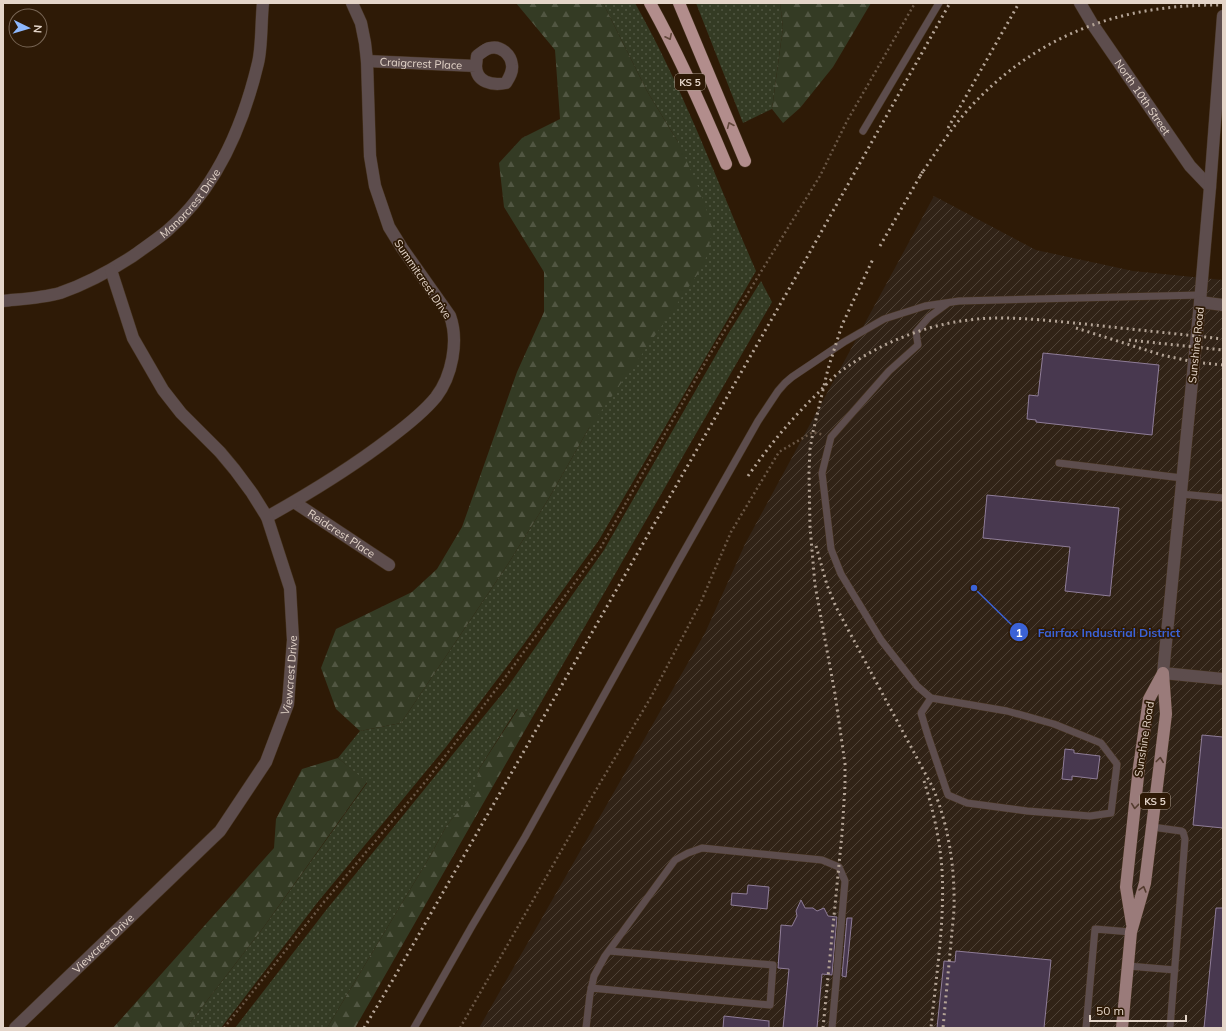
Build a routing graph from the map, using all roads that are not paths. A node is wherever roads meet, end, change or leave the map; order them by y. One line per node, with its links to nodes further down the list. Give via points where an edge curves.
1 (263, 3): 14 (street, Manorcrest Drive, via 258,62 240,124 218,170 203,192 168,231)
2 (352, 3): 8 (street, Summitcrest Drive, via 362,23)
3 (650, 3): 12 (highway, KS 5, one-way to 12, via 667,33)
4 (679, 3): 11 (highway, KS 5, one-way to 4)
5 (939, 3): 10 (lane)
6 (1080, 3): 13 (street, North 10th Street, via 1190,166)
7 (1223, 16): 13 (street, Sunshine Road)
8 (367, 61): 9 (street, Craigcrest Place); 23 (street, Summitcrest Drive, via 370,156 375,186 395,238 450,316 454,326 453,354 449,370 436,397 416,418 360,461)
9 (476, 66)
10 (863, 131)
11 (745, 161)
12 (726, 164)
13 (1210, 187): 15 (street, Sunshine Road)
14 (111, 270): 16 (street, Manorcrest Drive, via 59,293); 24 (street, Viewcrest Drive, via 133,338 159,385 181,413 235,470)
15 (1200, 298): 17 (lane); 18 (street); 20 (street, Sunshine Road)
16 (3, 301)
17 (950, 302): 28 (lane, via 929,317 916,332 918,345 889,371 831,437 822,473 831,549 841,574 882,640 917,686); 36 (lane, via 925,306 884,320 844,342 792,377 778,391 758,421 525,837)
18 (1223, 305)
19 (1059, 463): 20 (lane)
20 (1182, 478): 21 (street, Sunshine Road)
21 (1181, 494): 22 (lane); 26 (street, Sunshine Road)
22 (1223, 498)
23 (294, 502): 24 (street, Summitcrest Drive); 25 (street, Reidcrest Place)
24 (267, 517): 35 (street, Viewcrest Drive, via 290,588 293,640 288,704 266,762 220,830)
25 (389, 565)
26 (1163, 673): 27 (street); 29 (main road, Sunshine Road / KS 5, one-way to 26, via 1166,714); 30 (main road, Sunshine Road / KS 5, one-way to 30, via 1149,699 1139,767 1126,887)
27 (1223, 678)
28 (931, 698): 28 (lane, via 1014,713 1054,724 1100,743 1117,764 1111,813 1090,816 1027,811 967,804 948,795 921,713)
29 (1152, 827): 30 (main road, Sunshine Road / KS 5, one-way to 29, via 1145,883); 33 (lane, via 1181,830 1185,839)
30 (1131, 929): 32 (main road, Sunshine Road / KS 5); 39 (lane, via 1095,929)
31 (609, 951): 34 (lane, via 594,976); 34 (lane, via 773,965 770,1005); 38 (lane, via 675,860 688,853 702,848 822,860 839,867 845,881)
32 (1128, 966): 33 (lane); 40 (main road, Sunshine Road / KS 5)
33 (1175, 970): 41 (lane)
34 (591, 988): 37 (lane)
35 (15, 1028)
36 (414, 1028)
37 (586, 1028)
38 (832, 1028)
39 (1086, 1028)
40 (1122, 1028)
41 (1170, 1028)

